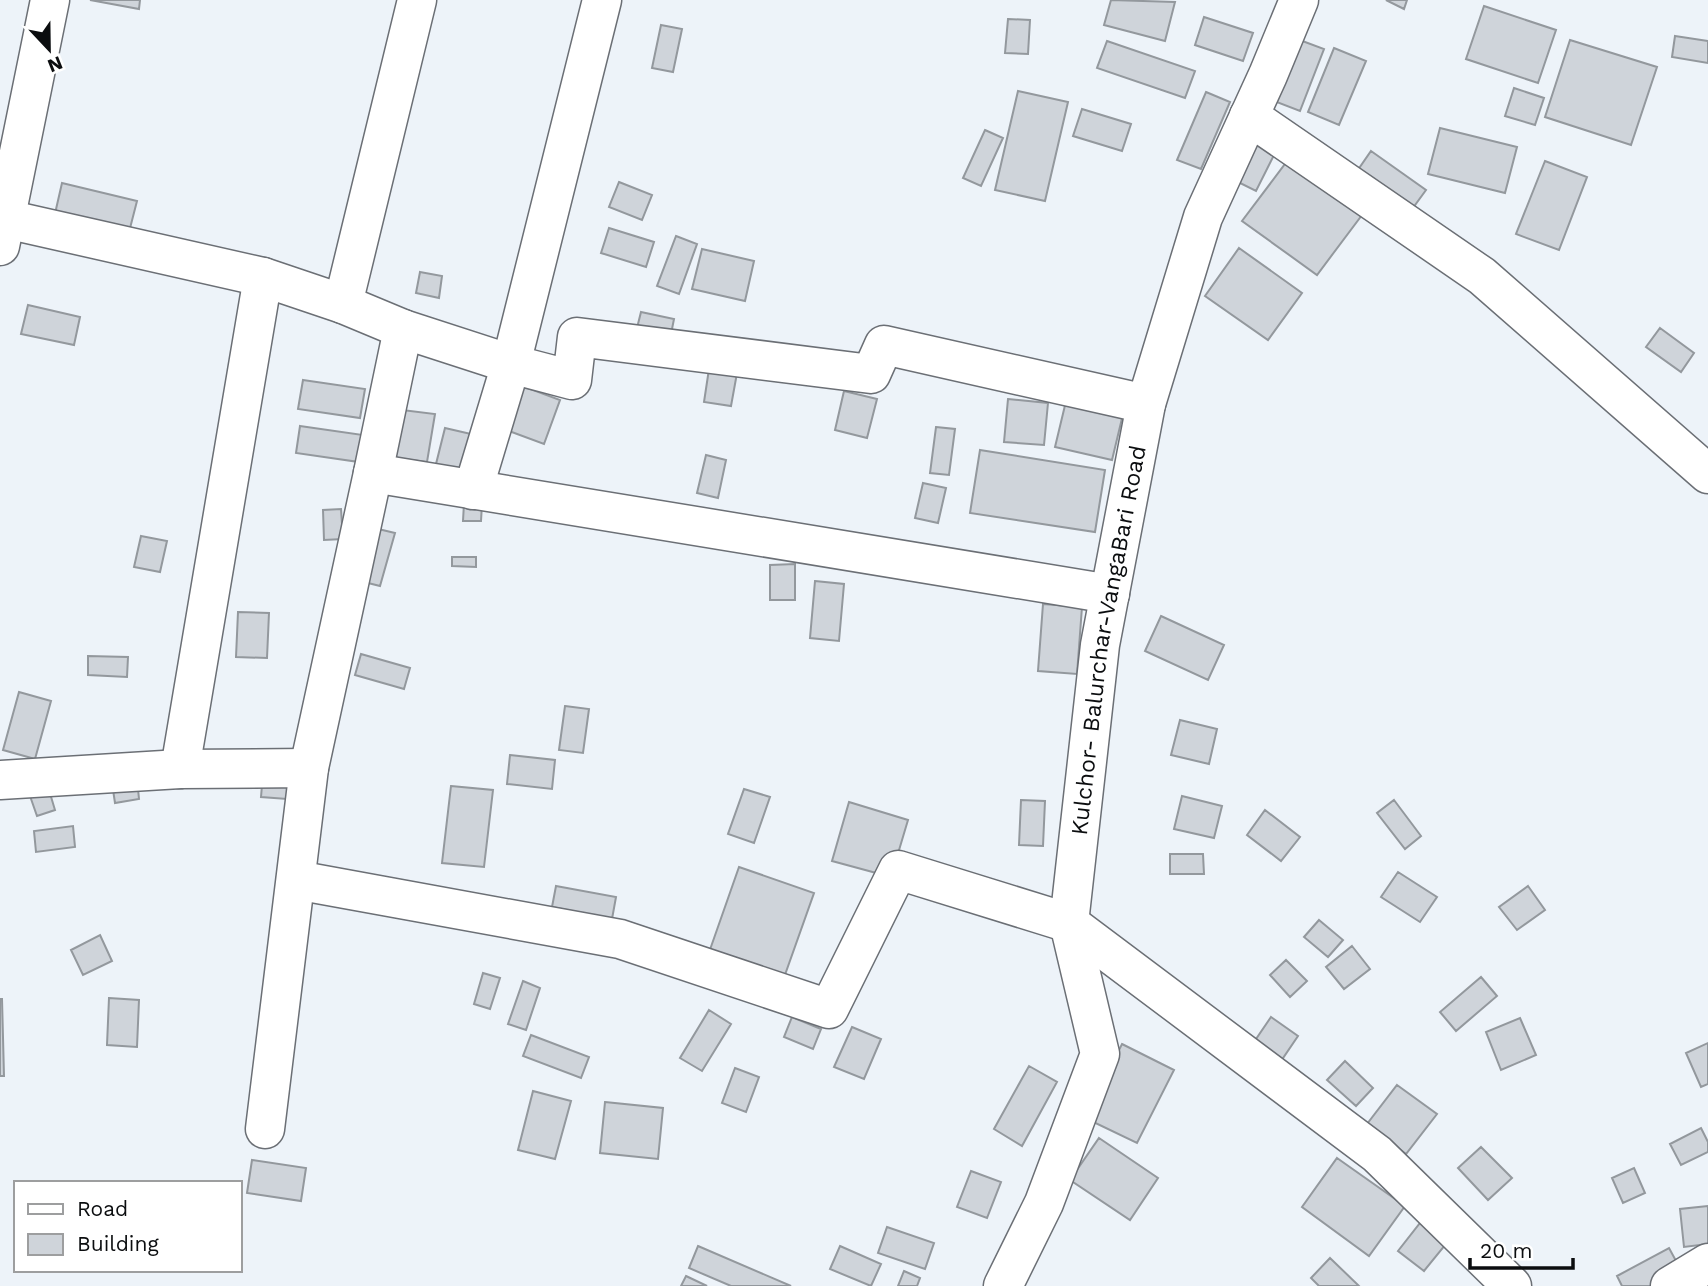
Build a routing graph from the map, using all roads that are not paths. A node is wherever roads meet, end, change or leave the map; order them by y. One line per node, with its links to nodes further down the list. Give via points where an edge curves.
1 (50, 0): 6 (street)
2 (417, 0): 8 (street)
3 (602, 0): 10 (street)
4 (1299, 0): 5 (street, Kulchor- Balurchar-VangaBari Road)
5 (1249, 116): 11 (street, Kulchor- Balurchar-VangaBari Road, via 1203,217); 13 (street, via 1482,276)
6 (3, 232): 7 (street)
7 (263, 277): 8 (street); 17 (street)
8 (343, 303): 9 (street)
9 (403, 328): 10 (street); 12 (street)
10 (511, 364): 11 (street, via 572,380 577,337 871,374 884,345); 14 (street)
11 (1146, 404): 15 (street, Kulchor- Balurchar-VangaBari Road)
12 (373, 473): 14 (street); 16 (street)
13 (1708, 474)
14 (473, 489): 15 (street)
15 (1110, 594): 20 (street, Kulchor- Balurchar-VangaBari Road, via 1100,645)
16 (309, 768): 17 (street); 19 (street)
17 (180, 769): 18 (street)
18 (0, 780)
19 (296, 880): 20 (street, via 620,939 829,1009 898,870); 21 (street)
20 (1069, 923): 23 (street, Kulchor- Balurchar-VangaBari Road, via 1100,1054 1044,1203); 24 (street, via 1377,1154)
21 (265, 1129)
22 (1708, 1264): 25 (street)
23 (1003, 1286)
24 (1512, 1286)
25 (1670, 1286)

